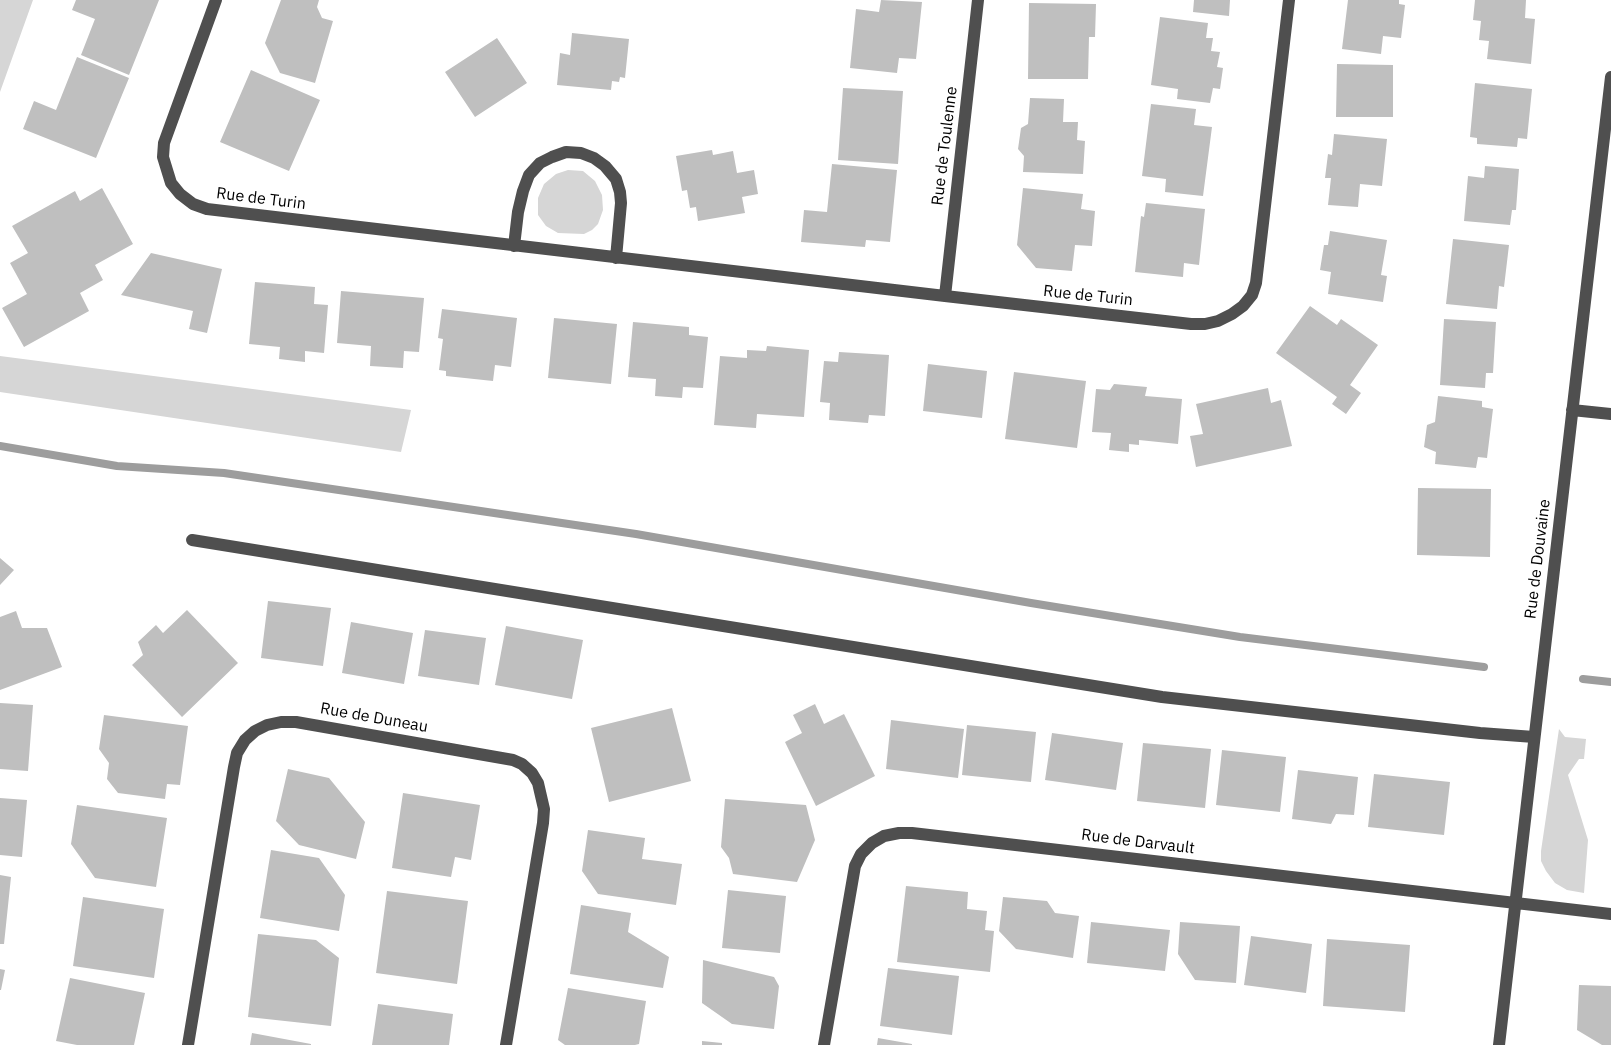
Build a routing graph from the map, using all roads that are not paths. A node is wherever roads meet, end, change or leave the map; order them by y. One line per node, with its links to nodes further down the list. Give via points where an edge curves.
1 (216, 0): 5 (street, Rue de Turin, via 164,143 166,170 180,194 207,210)
2 (978, 0): 7 (street, Rue de Toulenne)
3 (1289, 0): 7 (street, Rue de Turin, via 1256,283 1243,306 1218,321 1191,324)
4 (1611, 77): 8 (street, Rue de Douvaine)
5 (514, 246): 6 (street, Rue de Turin); 6 (street, via 518,212 529,175 552,156 581,153 605,166 616,179 621,203)
6 (616, 258): 7 (street, Rue de Turin)
7 (945, 296)
8 (1572, 410): 9 (street); 11 (street, Rue de Douvaine)
9 (1611, 414)
10 (192, 540): 11 (street, via 1162,697)
11 (1534, 737): 12 (street, Rue de Douvaine)
12 (1515, 902): 13 (street, Rue de Darvault); 16 (street, Rue de Darvault, via 898,833 872,843 855,867); 17 (street, Rue de Douvaine)
13 (1611, 914)
14 (188, 1045): 15 (street, Rue de Duneau, via 237,753 255,731 288,722 513,760 532,773 542,794 543,823)
15 (506, 1045)
16 (824, 1045)
17 (1499, 1045)

